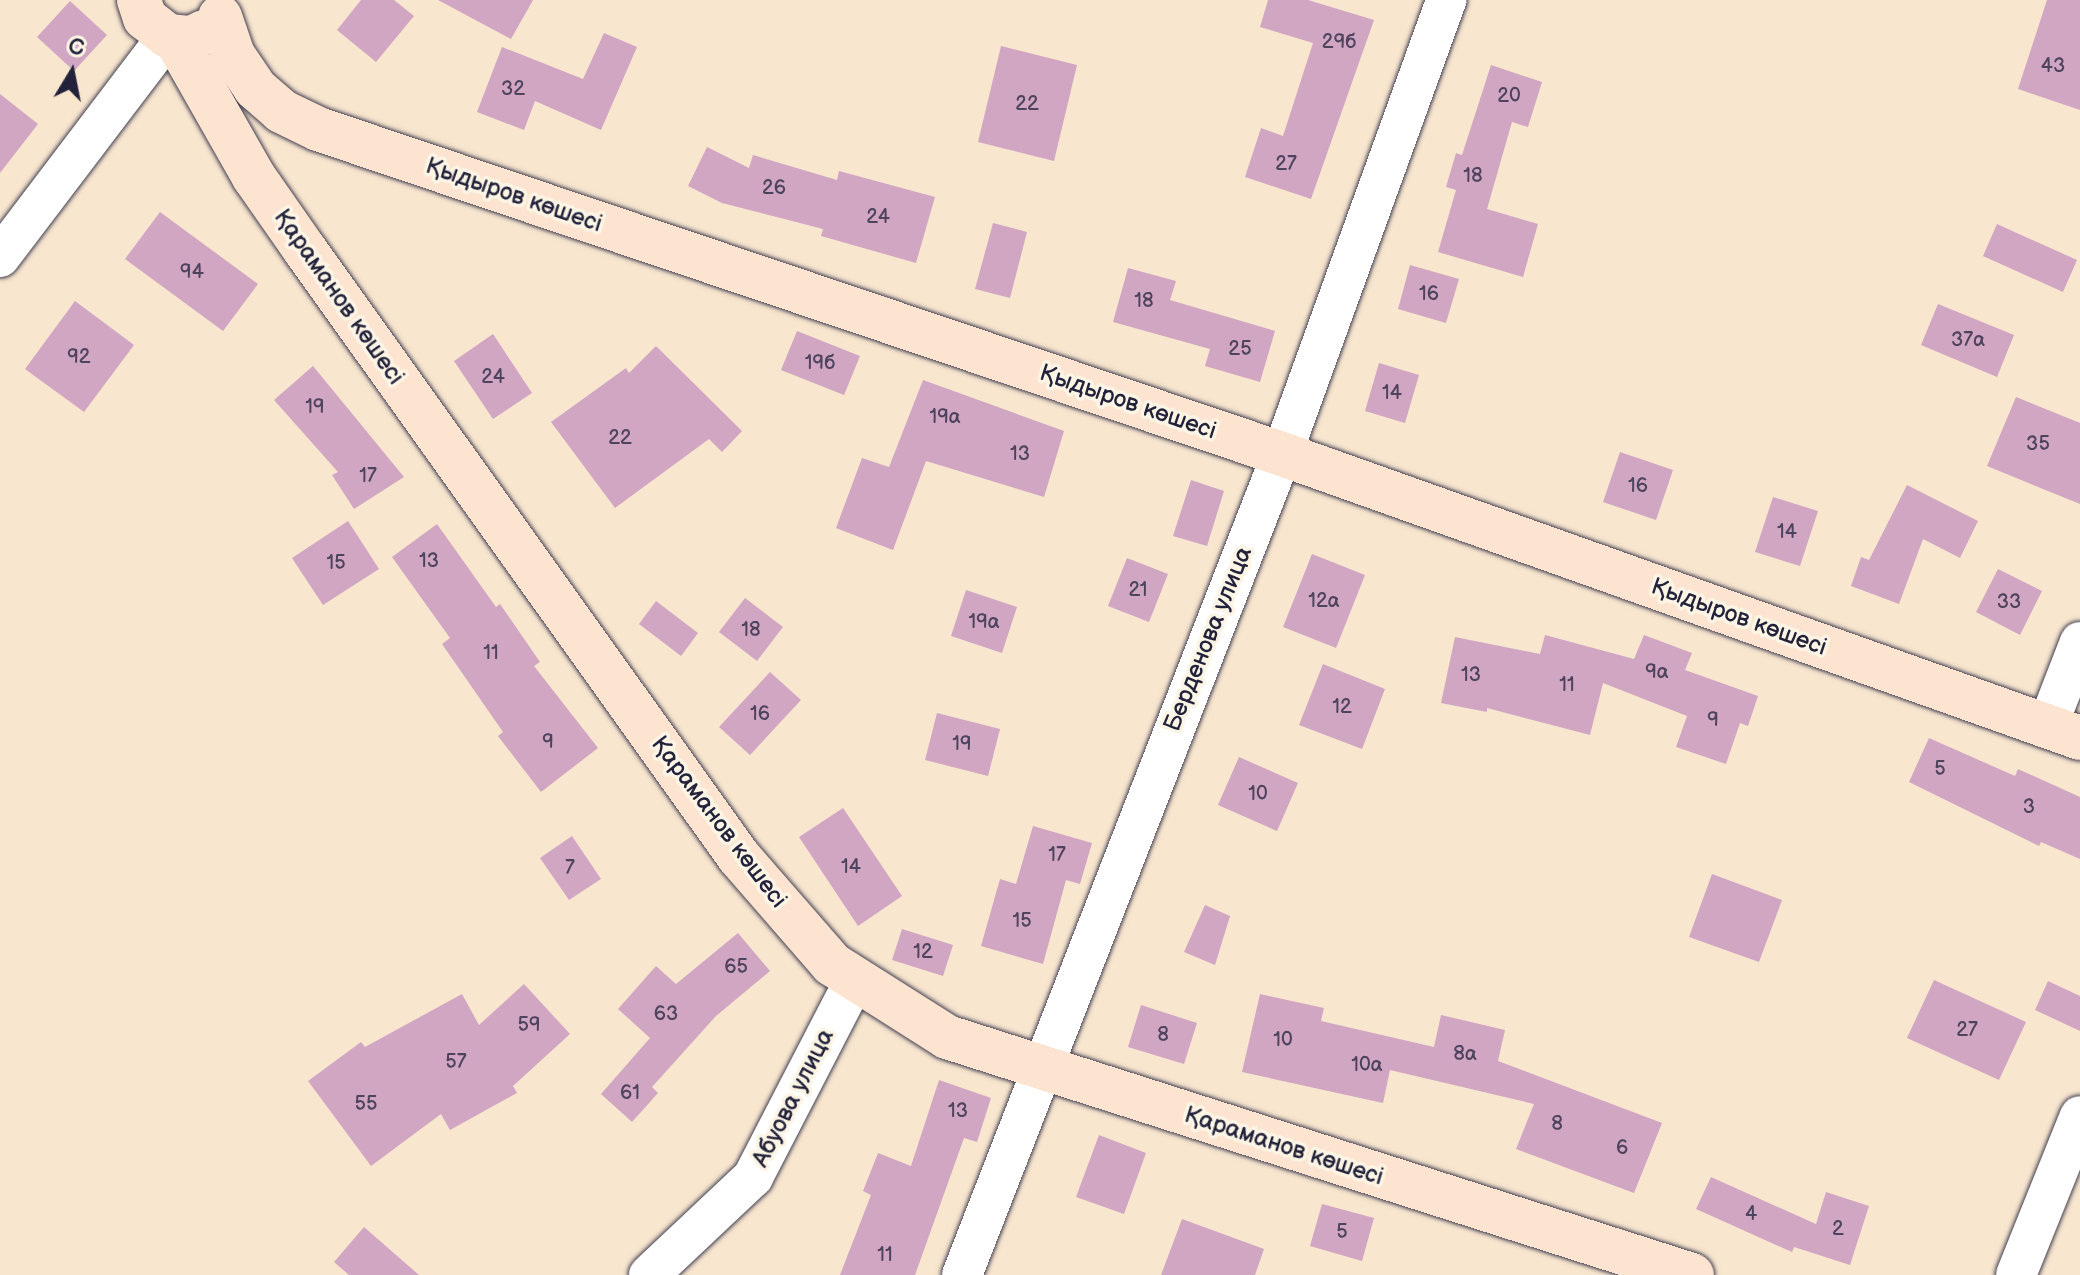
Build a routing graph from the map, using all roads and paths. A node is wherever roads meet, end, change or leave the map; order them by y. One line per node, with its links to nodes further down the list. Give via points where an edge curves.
1 (139, 0): 4 (street, Қараманов көшесі, via 145,18)
2 (1446, 0): 8 (street, Берденова улица)
3 (223, 9): 4 (street, via 192,38); 5 (street, Қыдыров көшесі, via 233,55 255,88 281,111)
4 (171, 37): 6 (street, Қараманов көшесі); 7 (street)
5 (318, 129): 6 (street, via 294,131 273,143); 8 (street, Қыдыров көшесі)
6 (254, 177): 11 (street, Қараманов көшесі, via 739,857 832,964)
7 (0, 257)
8 (1282, 454): 10 (street, Қыдыров көшесі); 12 (street, Берденова улица)
9 (2080, 642): 10 (street)
10 (2064, 732)
11 (855, 979): 12 (street, Қараманов көшесі, via 947,1037); 14 (street, Абуова улица, via 753,1177)
12 (1039, 1068): 15 (street, Берденова улица); 16 (street, Қараманов көшесі)
13 (2080, 1116): 17 (street)
14 (649, 1275)
15 (962, 1275)
16 (1692, 1275)
17 (2016, 1275)

